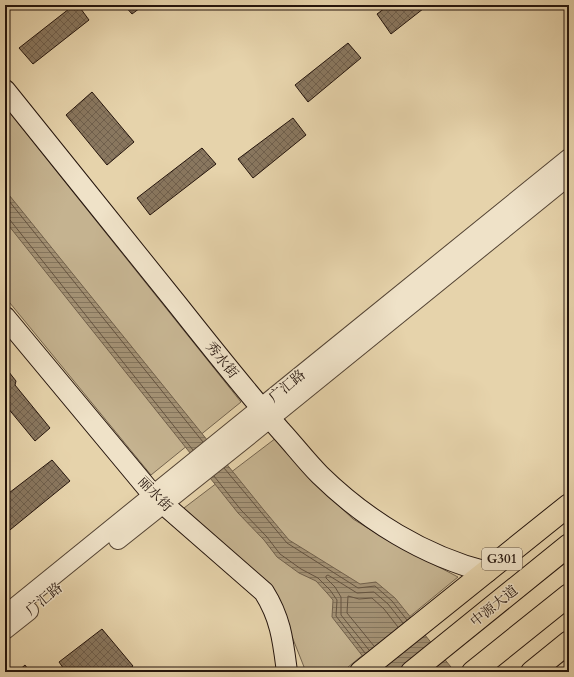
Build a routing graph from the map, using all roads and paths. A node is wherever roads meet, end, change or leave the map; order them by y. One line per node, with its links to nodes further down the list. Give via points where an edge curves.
1 (5, 90): 5 (main road, 秀水街)
2 (569, 158): 5 (street, 广汇路)
3 (569, 176): 5 (street, 广汇路)
4 (5, 317): 6 (main road, 丽水街)
5 (265, 413): 6 (street, 广汇路); 10 (main road, 秀水街, via 320,474 378,523 433,553 469,567)
6 (158, 499): 12 (street, 广汇路); 13 (street, 广汇路); 16 (main road, 丽水街, via 264,592 273,607 280,628)
7 (569, 505): 10 (highway, G301)
8 (569, 540): 10 (highway)
9 (569, 545): 18 (highway, 中源大道)
10 (490, 569): 17 (highway, G301)
11 (569, 595): 15 (highway)
12 (5, 615)
13 (5, 630)
14 (567, 647): 19 (highway)
15 (477, 669)
16 (287, 672)
17 (360, 672)
18 (412, 672)
19 (532, 672)

